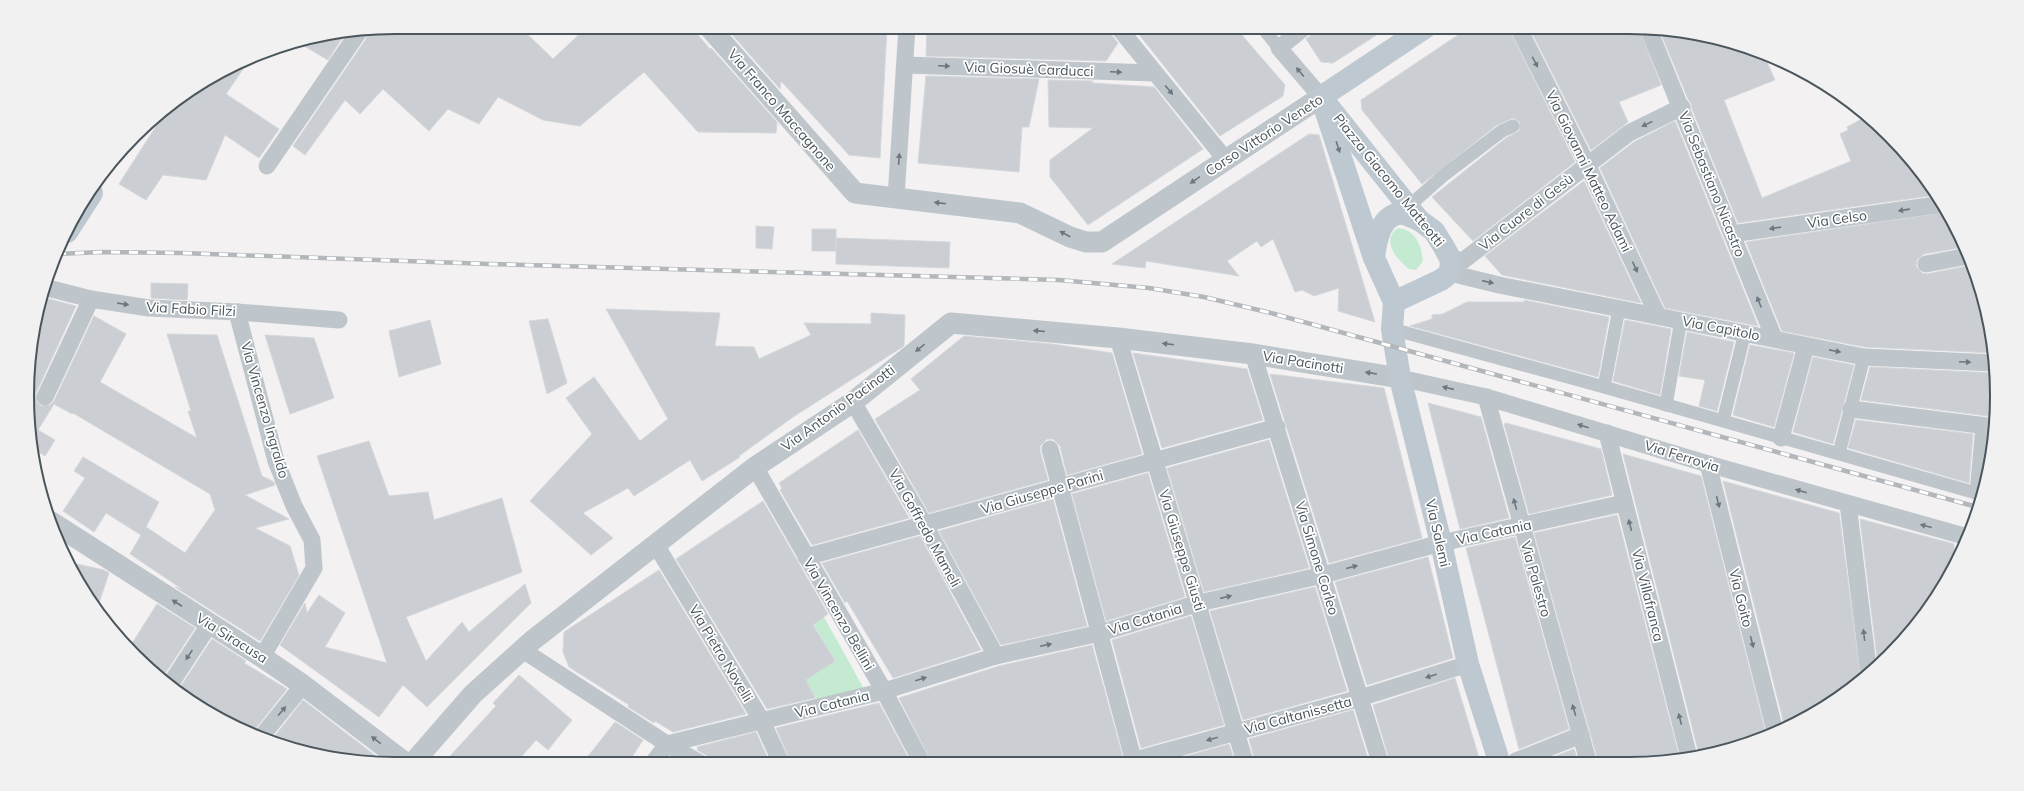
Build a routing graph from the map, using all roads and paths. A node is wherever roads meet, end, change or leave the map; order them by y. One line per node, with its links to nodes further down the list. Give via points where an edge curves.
1 (718, 34): 19 (street, Via Franco Maccagnone, via 855,193)
2 (907, 34): 11 (street)
3 (1123, 34): 12 (street)
4 (1267, 34): 10 (street)
5 (1296, 34): 10 (street)
6 (1416, 34): 13 (main road, Corso Vittorio Veneto)
7 (1522, 34): 17 (street, Via Giovanni Matteo Adami, one-way to 17)
8 (1651, 35): 14 (street, Via Sebastiano Nicastro)
9 (356, 36): 18 (street)
10 (1279, 48): 13 (street, one-way to 10)
11 (905, 65): 12 (street, Via Giosuè Carducci, one-way to 12); 19 (street, one-way to 11)
12 (1154, 73): 16 (street, one-way to 16)
13 (1321, 97): 16 (street, Corso Vittorio Veneto); 21 (main road, Piazza Giacomo Matteotti); 24 (main road, Piazza Giacomo Matteotti, one-way to 24)
14 (1682, 108): 17 (street, Via Cuore di Gesù, one-way to 17, via 1629,133); 22 (street, Via Sebastiano Nicastro)
15 (1513, 126): 21 (street, via 1484,144 1444,175)
16 (1226, 160): 19 (street, Corso Vittorio Veneto, one-way to 19, via 1102,242 1086,242 1070,237 1020,213)
17 (1587, 164): 26 (street, Via Cuore di Gesù, via 1464,260); 32 (street, Via Giovanni Matteo Adami, one-way to 32)
18 (267, 166)
19 (896, 198)
20 (1936, 205): 22 (street, Via Celso, one-way to 22)
21 (1414, 213): 24 (main road, via 1393,216 1384,223 1379,232); 26 (main road, Piazza Giacomo Matteotti, via 1434,231)
22 (1732, 234): 38 (street, Via Sebastiano Nicastro, one-way to 22)
23 (1962, 257): 25 (street)
24 (1374, 258): 29 (main road, Piazza Giacomo Matteotti)
25 (1926, 264)
26 (1451, 267): 29 (main road, via 1424,288); 30 (street, Via Capitolo, one-way to 30)
27 (50, 289): 28 (street, Via Fabio Filzi)
28 (91, 299): 31 (street, Via Fabio Filzi, one-way to 31, via 149,308); 46 (street)
29 (1394, 302): 35 (main road, Via Salemi)
30 (1619, 309): 32 (street, Via Capitolo); 45 (street)
31 (238, 312): 33 (street, Via Fabio Filzi); 79 (street, Via Vincenzo Ingraldo, via 276,461 294,506 312,540 314,568)
32 (1658, 316): 34 (street, Via Capitolo)
33 (339, 320)
34 (1682, 320): 36 (street, Via Capitolo); 49 (street)
35 (1392, 329): 44 (main road, Via Salemi); 45 (street)
36 (1745, 332): 38 (street, Via Capitolo); 51 (street)
37 (1118, 338): 40 (street, Via Antonio Pacinotti, one-way to 37); 48 (street, Via Antonio Pacinotti, one-way to 48, via 951,323); 58 (street, Via Giuseppe Giusti)
38 (1774, 338): 39 (street, Via Capitolo)
39 (1806, 346): 42 (street, Via Capitolo, one-way to 42); 55 (street)
40 (1207, 349): 41 (street, Via Pacinotti)
41 (1253, 354): 44 (street, Via Pacinotti, one-way to 41); 52 (street, Via Simone Corleo)
42 (1864, 356): 43 (street, Via Capitolo, one-way to 43); 50 (street)
43 (1988, 363)
44 (1400, 378): 47 (street, Via Ferrovia, one-way to 44); 70 (main road, Via Salemi)
45 (1604, 387): 49 (street)
46 (45, 397)
47 (1486, 397): 54 (street, Via Ferrovia, one-way to 47); 67 (street, Via Palestro, one-way to 47)
48 (853, 402): 60 (street, Via Antonio Pacinotti); 66 (street, Via Goffredo Mameli)
49 (1666, 405): 51 (street)
50 (1851, 409): 53 (street); 57 (street)
51 (1723, 421): 55 (street)
52 (1277, 427): 58 (street, Via Giuseppe Parini); 73 (street, Via Simone Corleo)
53 (1988, 427): 61 (street)
54 (1607, 433): 59 (street, Via Ferrovia); 64 (street, Via Villafranca)
55 (1781, 438): 57 (street)
56 (1050, 448): 62 (street)
57 (1839, 453): 63 (street)
58 (1155, 460): 62 (street, Via Giuseppe Parini); 74 (street, Via Giuseppe Giusti)
59 (1708, 464): 65 (street, Via Ferrovia, one-way to 59); 87 (street, Via Goito, one-way to 87)
60 (755, 467): 71 (street, Via Antonio Pacinotti); 72 (street, Via Vincenzo Bellini)
61 (1982, 469)
62 (1060, 487): 66 (street, Via Giuseppe Parini); 76 (street)
63 (1977, 493)
64 (1624, 503): 67 (street, Via Catania); 92 (street, Via Villafranca, one-way to 64)
65 (1848, 504): 69 (street, Via Ferrovia, one-way to 65); 81 (street, one-way to 65)
66 (925, 525): 72 (street, Via Giuseppe Parini); 78 (street, Via Goffredo Mameli)
67 (1521, 526): 70 (street, Via Catania); 90 (street, Via Palestro, one-way to 67)
68 (59, 527): 75 (street, Via Siracusa, one-way to 68)
69 (1961, 536)
70 (1441, 543): 73 (street, Via Catania, one-way to 70); 80 (main road, Via Salemi)
71 (656, 545): 77 (street, Via Antonio Pacinotti); 86 (street, Via Pietro Novelli)
72 (806, 557): 84 (street, Via Vincenzo Bellini)
73 (1323, 575): 74 (street, Via Catania, one-way to 73); 85 (street, Via Simone Corleo)
74 (1199, 603): 76 (street, Via Catania); 89 (street, Via Giuseppe Giusti)
75 (209, 625): 79 (street, Via Siracusa); 82 (street, one-way to 82)
76 (1100, 633): 78 (street, Via Catania, one-way to 76); 99 (street)
77 (521, 649): 91 (street); 94 (street, Via Antonio Pacinotti, via 473,694)
78 (996, 656): 84 (street, Via Catania, one-way to 78)
79 (262, 657): 83 (street, Via Siracusa)
80 (1468, 664): 85 (street, Via Caltanissetta, one-way to 85); 103 (main road, Via Salemi)
81 (1868, 666)
82 (173, 680)
83 (303, 685): 88 (street, one-way to 83); 93 (street, Via Siracusa, one-way to 83)
84 (884, 691): 86 (street, Via Catania); 98 (street, Via Vincenzo Bellini)
85 (1360, 698): 89 (street, Via Caltanissetta); 102 (street, Via Simone Corleo)
86 (762, 721): 91 (street, Via Catania); 97 (street, Via Pietro Novelli)
87 (1774, 726)
88 (265, 732)
89 (1236, 732): 100 (street, Via Caltanissetta, one-way to 100); 101 (street, Via Giuseppe Giusti)
90 (1580, 735): 104 (street); 105 (street, Via Palestro)
91 (667, 744): 95 (street); 96 (street)
92 (1688, 752)
93 (398, 757)
94 (418, 757)
95 (657, 757)
96 (690, 757)
97 (778, 757)
98 (919, 757)
99 (1130, 757)
100 (1148, 757)
101 (1244, 757)
102 (1378, 757)
103 (1498, 757)
104 (1526, 757)
105 (1587, 757)

